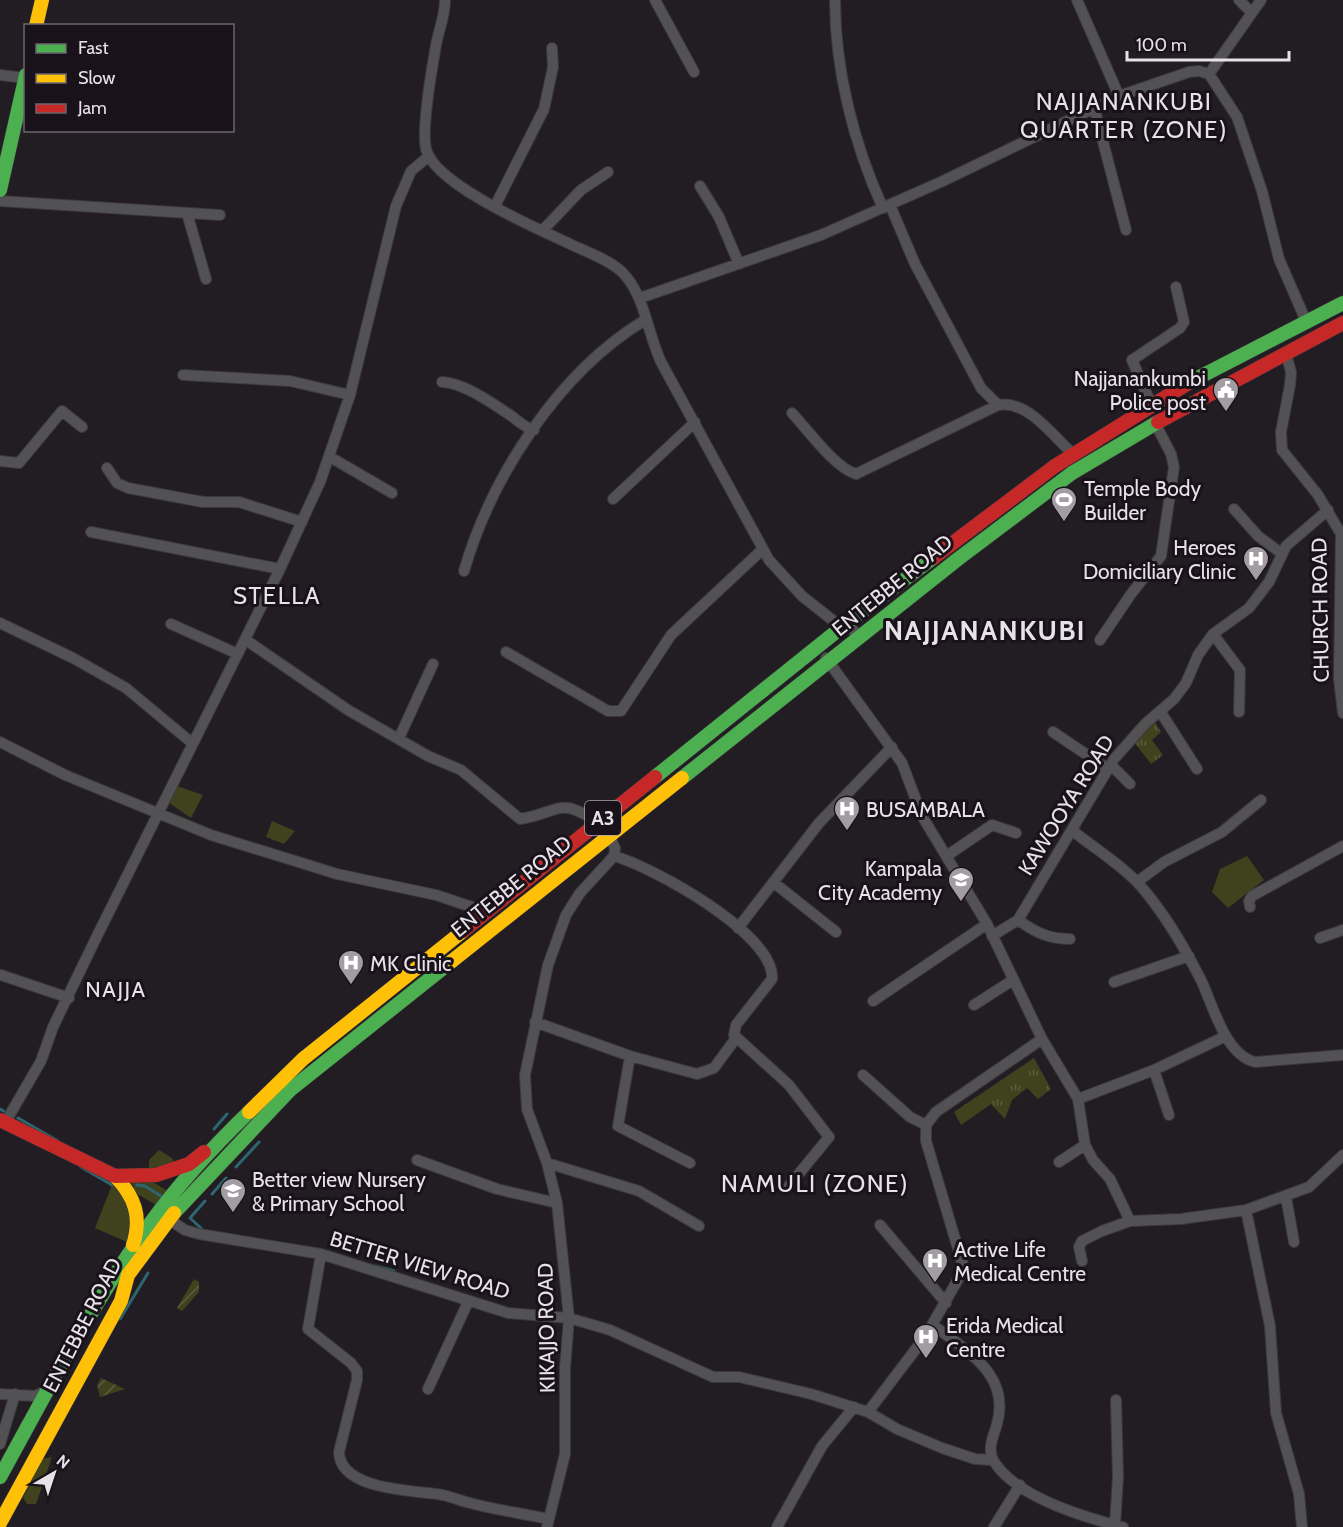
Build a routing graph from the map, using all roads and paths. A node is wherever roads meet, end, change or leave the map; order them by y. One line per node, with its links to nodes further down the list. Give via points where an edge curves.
1 (42, 0): 9 (main road)
2 (445, 0): 18 (street, via 425,138)
3 (655, 0): 11 (street)
4 (835, 0): 24 (street, via 835,32 865,168)
5 (1077, 0): 16 (street)
6 (1239, 0): 8 (street)
7 (1261, 0): 8 (street)
8 (1252, 13): 12 (street)
9 (36, 24)
10 (552, 48): 23 (street, via 553,67 544,110)
11 (694, 72)
12 (1209, 74): 16 (street, via 1189,72); 35 (street, via 1237,117 1279,259)
13 (0, 75): 14 (street)
14 (24, 76)
15 (24, 81): 21 (main road)
16 (1119, 96): 17 (street)
17 (1094, 107): 24 (street); 27 (street)
18 (429, 156): 23 (street, via 446,176); 40 (street, via 411,171 396,206)
19 (608, 172): 28 (street, via 581,190)
20 (700, 186): 29 (street, via 719,217)
21 (0, 190)
22 (0, 201): 25 (street)
23 (495, 206): 28 (street)
24 (887, 206): 29 (street); 42 (street, via 981,388)
25 (187, 213): 26 (street); 30 (street)
26 (220, 215)
27 (1126, 230)
28 (542, 231): 32 (street, via 609,262 627,278)
29 (739, 264): 32 (street)
30 (206, 279)
31 (1176, 287): 41 (street, via 1184,322 1175,333 1132,360)
32 (640, 298): 34 (street)
33 (1343, 303): 35 (main road, ENTEBBE ROAD / A3)
34 (645, 320): 44 (street, via 657,354); 47 (street, via 592,358)
35 (1306, 321): 41 (main road, ENTEBBE ROAD / A3)
36 (1343, 323): 37 (main road, ENTEBBE ROAD / A3)
37 (1286, 354): 45 (main road, ENTEBBE ROAD / A3); 55 (street, CHURCH ROAD, via 1291,372 1281,432 1282,450)
38 (183, 375): 40 (street, via 290,381)
39 (442, 382): 47 (street, via 469,391)
40 (350, 395): 49 (street)
41 (1151, 404): 48 (main road, ENTEBBE ROAD / A3)
42 (999, 405): 43 (street, via 856,474 837,461); 48 (street, via 1021,406)
43 (792, 413)
44 (695, 422): 53 (street); 59 (street)
45 (1155, 423): 67 (main road, ENTEBBE ROAD / A3, via 1072,473); 69 (street, via 1172,454 1174,467 1161,556)
46 (82, 427): 50 (street, via 62,411 19,463)
47 (534, 430): 62 (street, via 503,478 474,539)
48 (1072, 453): 64 (main road, ENTEBBE ROAD / A3)
49 (330, 457): 52 (street); 56 (street)
50 (0, 461)
51 (107, 468): 56 (street, via 117,483 128,488 203,502 239,502)
52 (392, 494)
53 (613, 499)
54 (1234, 509): 60 (street, via 1258,536)
55 (1328, 510): 57 (street, CHURCH ROAD); 60 (street)
56 (302, 522): 61 (street)
57 (1341, 528): 77 (street, CHURCH ROAD)
58 (91, 532): 61 (street)
59 (763, 549): 64 (street, via 779,573 802,596 840,626); 71 (street, via 671,635 621,711 608,711)
60 (1281, 553): 66 (street, via 1269,582 1249,608)
61 (280, 569): 68 (street)
62 (464, 571)
63 (0, 623): 81 (street, via 126,688)
64 (847, 623): 67 (street); 70 (main road, ENTEBBE ROAD / A3)
65 (171, 624): 72 (street)
66 (1213, 634): 75 (street, KAWOOYA ROAD, via 1198,655 1186,683); 76 (street, via 1240,670)
67 (860, 638): 73 (main road, ENTEBBE ROAD / A3)
68 (246, 640): 72 (street); 79 (street, via 348,710)
69 (1100, 640)
70 (819, 647): 73 (street); 88 (main road, ENTEBBE ROAD / A3)
71 (506, 652)
72 (238, 654): 81 (street)
73 (830, 663): 82 (street); 91 (main road, ENTEBBE ROAD / A3)
74 (433, 664): 79 (street)
75 (1160, 711): 83 (street, KAWOOYA ROAD); 84 (street)
76 (1239, 712)
77 (1343, 713)
78 (1053, 732): 83 (street)
79 (399, 738): 88 (street, via 461,770 520,819 565,806)
80 (0, 742): 87 (street, via 39,763)
81 (192, 743): 87 (street)
82 (892, 747): 93 (street, via 922,816); 95 (street, via 819,823)
83 (1109, 767): 85 (street); 89 (street, KAWOOYA ROAD)
84 (1197, 769)
85 (1130, 784)
86 (1261, 800): 96 (street, via 1222,832 1164,862)
87 (157, 813): 98 (street, via 211,835 337,874 436,895); 111 (street)
88 (598, 822): 98 (main road, ENTEBBE ROAD / A3)
89 (1073, 831): 96 (street); 99 (street, KAWOOYA ROAD)
90 (1016, 832): 93 (street, via 992,825)
91 (609, 835): 94 (street, via 615,848); 138 (main road, ENTEBBE ROAD / A3, via 290,1090 200,1182)
92 (1342, 849): 97 (street, via 1252,896)
93 (948, 855): 100 (street)
94 (610, 861): 101 (street, via 651,870 716,909); 114 (street, KIKAJJO ROAD, via 580,893 566,915 548,964)
95 (773, 882): 101 (street); 103 (street)
96 (1137, 882): 107 (street, via 1172,926)
97 (1250, 907)
98 (484, 912): 126 (main road, ENTEBBE ROAD / A3, via 303,1059)
99 (1018, 920): 104 (street, KAWOOYA ROAD); 106 (street, via 1042,935)
100 (987, 924): 104 (street); 112 (street)
101 (738, 928): 116 (street, via 770,962 772,979 734,1028)
102 (1343, 930): 105 (street)
103 (836, 932)
104 (992, 936): 109 (street)
105 (1320, 938)
106 (1070, 939)
107 (1189, 956): 110 (street); 115 (street)
108 (1, 975): 111 (street)
109 (1013, 980): 113 (street); 117 (street)
110 (1114, 982)
111 (69, 998): 124 (street, via 41,1061)
112 (873, 1001)
113 (974, 1005)
114 (535, 1022): 119 (street); 130 (street, KIKAJJO ROAD, via 525,1075 525,1102)
115 (1226, 1036): 118 (street, via 1241,1056 1255,1062); 120 (street)
116 (736, 1038): 119 (street, via 714,1068 702,1074); 134 (street, via 789,1084 828,1133 826,1144)
117 (1042, 1040): 122 (street); 125 (street, via 936,1112)
118 (1343, 1054)
119 (630, 1056): 132 (street, via 618,1126)
120 (1154, 1070): 122 (street); 123 (street)
121 (863, 1075): 125 (street, via 910,1117)
122 (1078, 1099): 127 (street)
123 (1169, 1115)
124 (3, 1121): 133 (main road)
125 (926, 1125): 147 (street, via 926,1141 964,1261 963,1273)
126 (223, 1137): 133 (main road, via 189,1164 168,1172); 143 (main road, ENTEBBE ROAD / A3)
127 (1085, 1145): 131 (street); 139 (street, via 1110,1179)
128 (1343, 1155): 135 (street, via 1318,1180)
129 (417, 1160): 136 (street, via 497,1189)
130 (547, 1162): 136 (street, KIKAJJO ROAD); 141 (street, via 607,1183 625,1184)
131 (1059, 1162)
132 (690, 1163)
133 (115, 1176): 143 (main road, via 134,1197 137,1208 138,1233)
134 (788, 1187)
135 (1286, 1197): 137 (street); 142 (street)
136 (557, 1203): 148 (street, KIKAJJO ROAD)
137 (1246, 1210): 139 (street); 166 (street, via 1270,1326 1276,1413 1299,1494)
138 (170, 1220): 144 (street, BETTER VIEW ROAD, via 199,1234); 161 (main road, ENTEBBE ROAD / A3, via 128,1275 121,1301)
139 (1130, 1221): 145 (street, via 1082,1241)
140 (880, 1225): 147 (street)
141 (699, 1226)
142 (1294, 1242)
143 (130, 1252): 151 (main road, ENTEBBE ROAD / A3)
144 (321, 1254): 146 (street, BETTER VIEW ROAD); 162 (street, via 308,1329 351,1363 357,1375 339,1452 346,1470 359,1479 398,1491 444,1495)
145 (1082, 1261)
146 (468, 1302): 148 (street, BETTER VIEW ROAD, via 508,1313); 150 (street)
147 (946, 1303): 149 (street)
148 (569, 1318): 155 (street, BETTER VIEW ROAD, via 610,1330 713,1377 757,1381); 162 (street, KIKAJJO ROAD, via 566,1454)
149 (933, 1325): 156 (street); 158 (street, via 980,1361 997,1385 1000,1414 990,1449)
150 (428, 1389)
151 (47, 1390): 153 (street, via 35,1396); 159 (main road, ENTEBBE ROAD / A3)
152 (0, 1394): 153 (street)
153 (15, 1394): 157 (street)
154 (1116, 1400): 163 (street)
155 (855, 1407): 156 (street, BETTER VIEW ROAD); 164 (street, via 822,1446)
156 (868, 1412): 158 (street, BETTER VIEW ROAD, via 942,1448 975,1459)
157 (0, 1444)
158 (993, 1460): 160 (street)
159 (0, 1477)
160 (1020, 1485): 163 (street, via 1075,1513); 165 (street)
161 (0, 1523)
162 (547, 1523)
163 (1119, 1526)
164 (777, 1527)
165 (994, 1527)
166 (1302, 1527)

